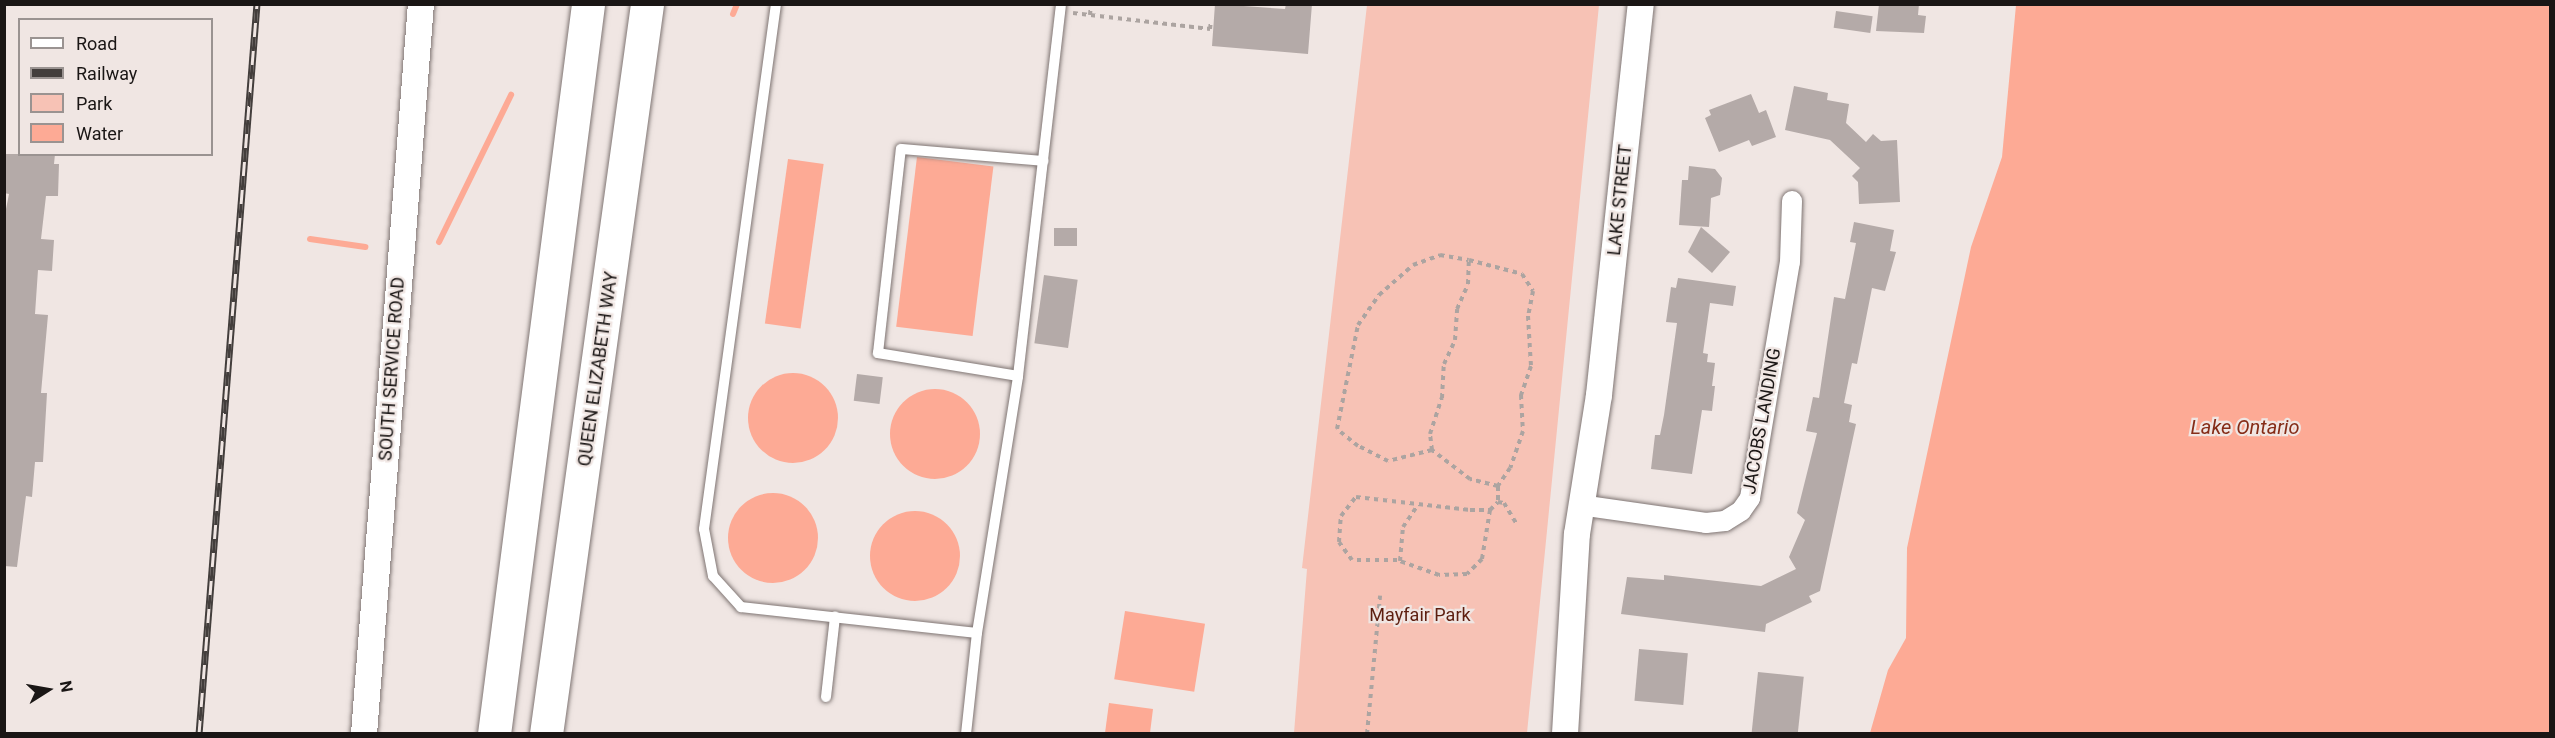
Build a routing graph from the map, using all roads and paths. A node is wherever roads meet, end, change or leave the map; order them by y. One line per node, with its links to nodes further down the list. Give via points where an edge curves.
1 (421, 4): 26 (street, SOUTH SERVICE ROAD)
2 (588, 4): 27 (highway)
3 (646, 4): 28 (highway, QUEEN ELIZABETH WAY)
4 (776, 4): 23 (lane, via 704,529 712,576 741,607)
5 (1091, 4): 8 (path)
6 (1641, 4): 18 (street, LAKE STREET)
7 (1061, 8): 8 (path); 10 (lane)
8 (1090, 15): 9 (path, via 1210,29)
9 (1211, 21)
10 (1043, 161): 13 (lane); 13 (lane, via 901,149 899,160 878,353)
11 (1792, 201): 18 (street, JACOBS LANDING, via 1790,262 1750,498 1741,511 1725,521 1706,523)
12 (1469, 260): 14 (path, via 1468,284 1457,309 1455,340 1444,364 1442,398 1430,434); 14 (path, via 1440,255 1413,265 1379,295 1358,325 1337,429 1358,446 1388,461); 15 (path, via 1522,274 1533,291 1528,316 1531,366 1521,395 1523,431 1510,468)
13 (1018, 376): 24 (lane)
14 (1432, 450): 15 (path, via 1470,479)
15 (1498, 486): 16 (path)
16 (1498, 502): 19 (path); 20 (path, via 1504,503)
17 (1418, 505): 19 (path); 21 (path, via 1403,527); 21 (path, via 1360,496 1347,504 1341,516 1339,542 1352,560)
18 (1587, 507): 31 (street, LAKE STREET)
19 (1490, 510): 21 (path, via 1482,559 1474,571 1448,577)
20 (1517, 525)
21 (1400, 561)
22 (1380, 596): 30 (path)
23 (835, 617): 24 (lane); 25 (lane)
24 (977, 633): 29 (lane)
25 (826, 697)
26 (364, 734)
27 (494, 734)
28 (546, 734)
29 (966, 734)
30 (1367, 734)
31 (1565, 734)

